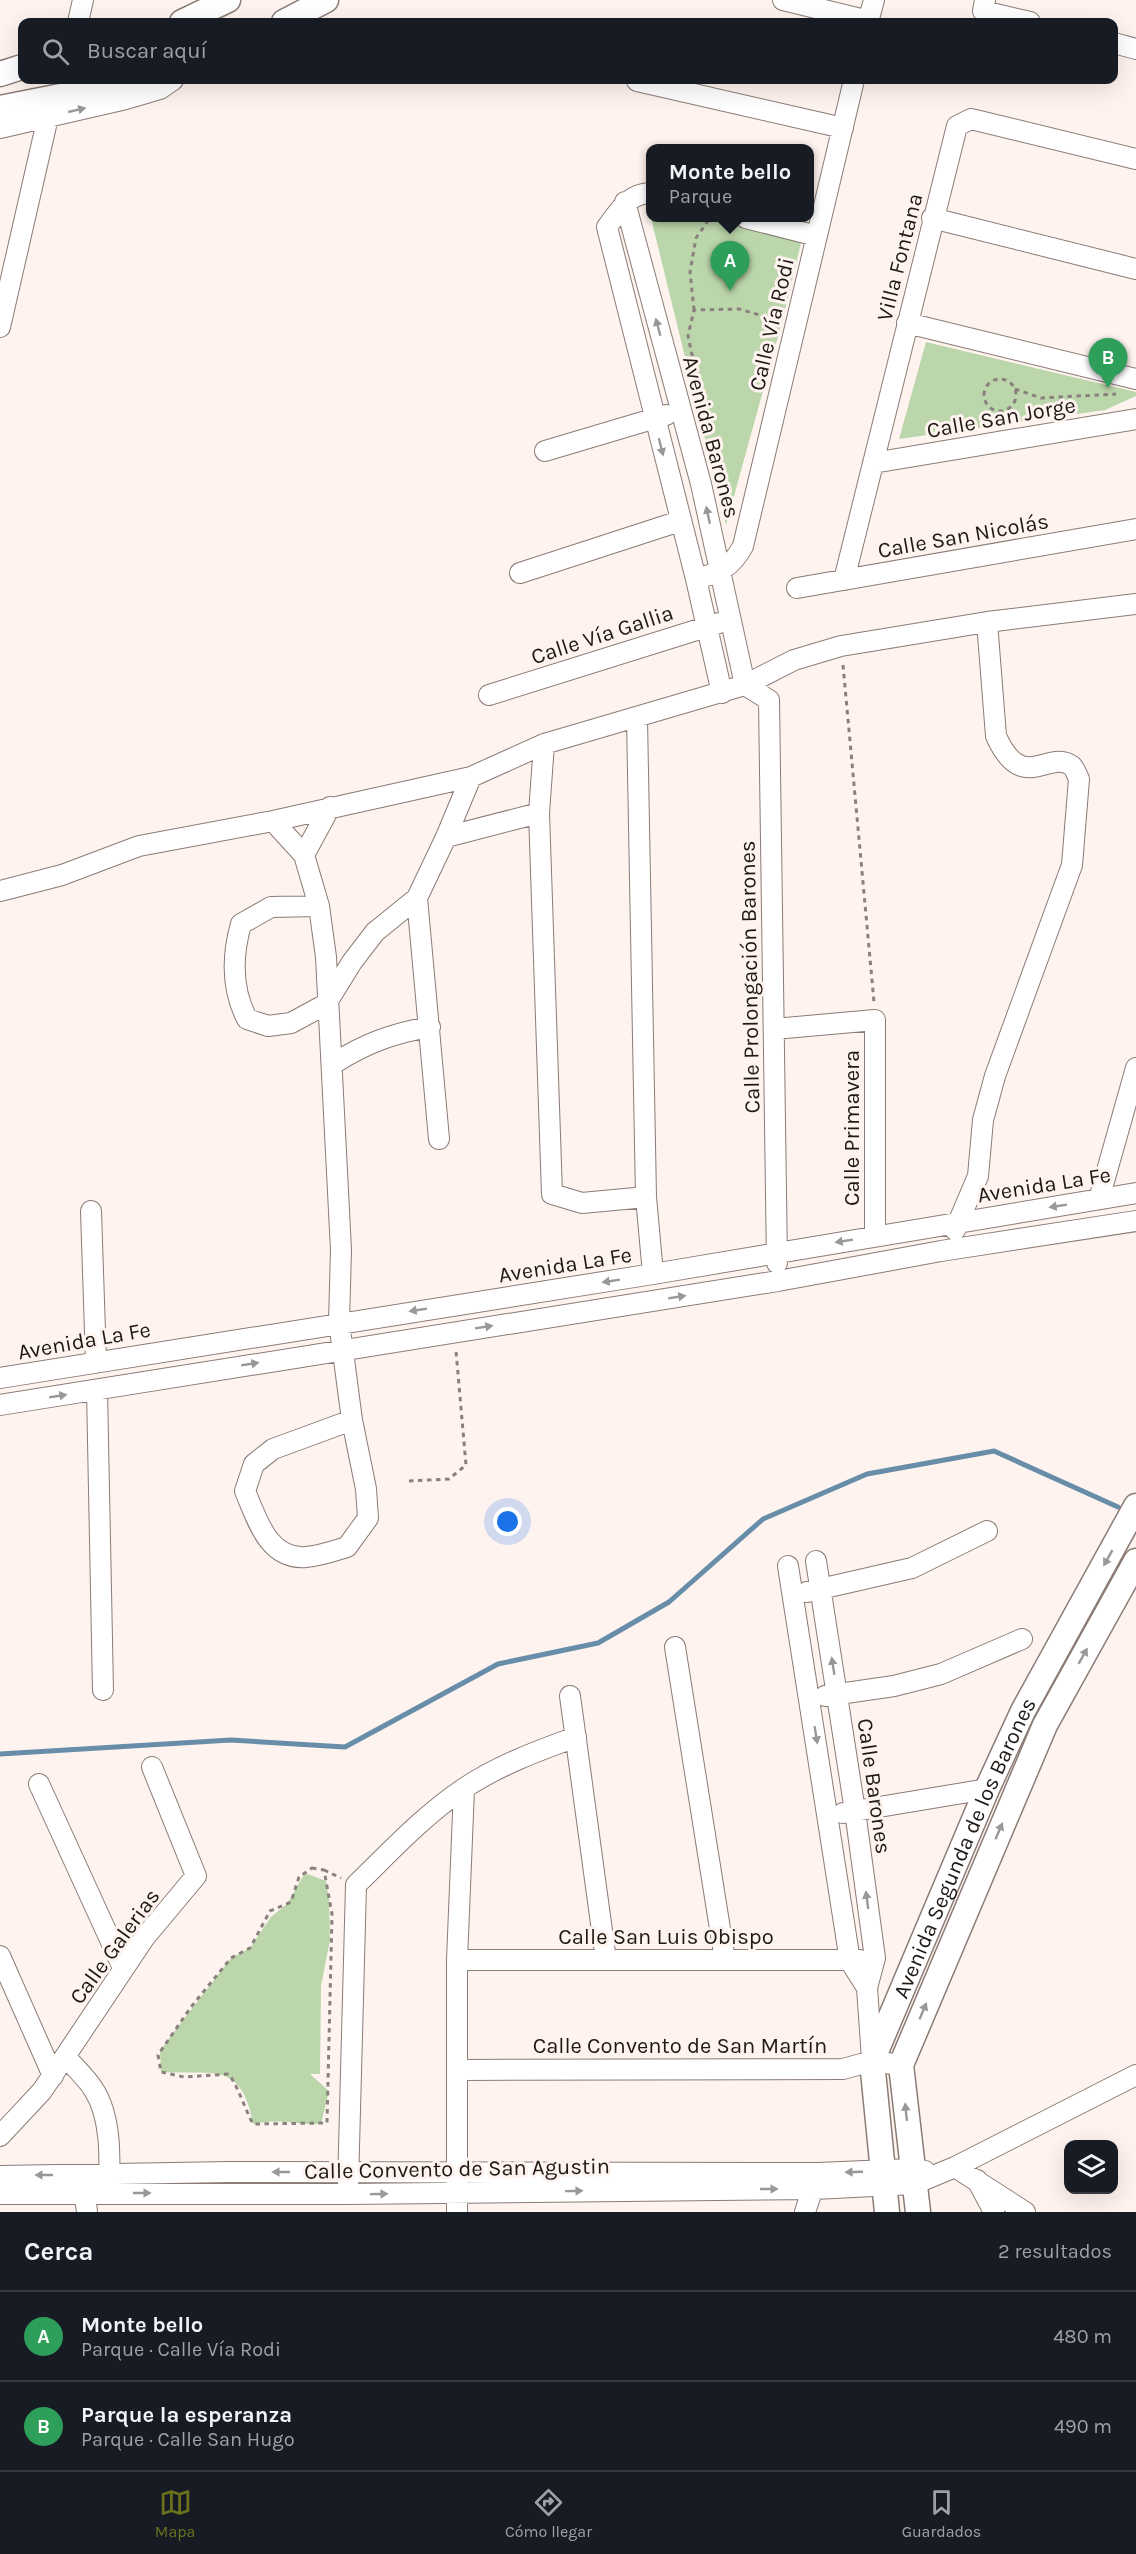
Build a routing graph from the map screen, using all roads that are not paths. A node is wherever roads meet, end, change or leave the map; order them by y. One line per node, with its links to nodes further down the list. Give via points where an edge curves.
1 (83, 0): 7 (street)
2 (228, 0): 8 (main road)
3 (326, 0): 9 (main road)
4 (783, 0): 10 (street)
5 (874, 0): 11 (street)
6 (985, 0): 12 (street, via 983,11)
7 (79, 18)
8 (190, 18)
9 (292, 18)
10 (853, 18)
11 (869, 18)
12 (1013, 18)
13 (1118, 44): 14 (street)
14 (1136, 49)
15 (0, 64): 16 (street)
16 (18, 66)
17 (18, 67): 18 (main road)
18 (0, 74)
19 (122, 84): 23 (main road)
20 (167, 84): 24 (street, one-way to 20)
21 (650, 84): 26 (street)
22 (853, 84): 26 (street, Calle Vía Rodi)
23 (0, 108)
24 (48, 117): 25 (street); 35 (street)
25 (0, 128)
26 (843, 128): 32 (street, Calle Vía Rodi)
27 (1136, 159): 30 (street, Villa Fontana, via 971,119 963,121 957,126)
28 (646, 193): 29 (street, via 637,193)
29 (625, 202): 37 (street, Avenida Barones, one-way to 29); 38 (street, via 607,227)
30 (932, 219): 33 (street); 34 (street, Villa Fontana)
31 (762, 222): 32 (street)
32 (817, 236): 44 (street, Calle Vía Rodi, via 743,546 736,560)
33 (1136, 269)
34 (907, 323): 36 (street); 41 (street, Villa Fontana)
35 (0, 327)
36 (1130, 386)
37 (680, 410): 38 (street); 44 (street, Avenida Barones, one-way to 37)
38 (654, 418): 40 (street); 42 (street, one-way to 42)
39 (1136, 418): 41 (street, Calle San Jorge)
40 (545, 452)
41 (873, 463): 47 (street, Villa Fontana)
42 (680, 521): 45 (street); 46 (street)
43 (1136, 529): 47 (street, Calle San Nicolás)
44 (720, 572): 46 (street); 50 (street, Avenida Barones)
45 (520, 573)
46 (696, 579): 52 (street)
47 (844, 580): 48 (street, Calle San Nicolás)
48 (797, 588)
49 (1136, 604): 51 (street)
50 (731, 620): 52 (street, Calle Vía Gallia); 53 (street, Avenida Barones)
51 (987, 622): 53 (street, via 841,645 795,660); 77 (street, via 996,736 1004,753 1014,764 1028,767 1063,763 1072,766 1079,779 1072,865 995,1076 983,1120 978,1176)
52 (706, 626): 54 (street); 55 (street, Calle Vía Gallia)
53 (745, 685): 54 (street); 69 (street, Calle Prolongación Barones, via 770,700)
54 (722, 693): 56 (street)
55 (489, 695)
56 (637, 719): 57 (street); 74 (street)
57 (544, 744): 58 (street); 60 (street)
58 (471, 777): 59 (street); 62 (street)
59 (330, 807): 61 (street); 63 (street)
60 (539, 813): 62 (street); 74 (street, via 552,1194 582,1203)
61 (273, 821): 63 (street); 64 (street, via 140,846 62,875)
62 (446, 837): 65 (street)
63 (304, 855): 66 (street)
64 (0, 891)
65 (417, 898): 67 (street, via 375,932); 68 (street)
66 (319, 906): 67 (street, via 326,957); 67 (street, via 271,907 241,924 235,945 236,999 247,1019 268,1026 291,1023)
67 (326, 1004): 70 (street)
68 (430, 1027): 70 (street, via 396,1033 359,1047); 72 (street)
69 (774, 1029): 79 (street, Calle Primavera, via 875,1020); 81 (street, Calle Prolongación Barones)
70 (333, 1064): 84 (street, via 341,1250)
71 (1136, 1068): 75 (street)
72 (439, 1139)
73 (1136, 1193): 75 (street, Avenida La Fe)
74 (646, 1197): 82 (street)
75 (1099, 1199): 77 (street, Avenida La Fe, one-way to 77)
76 (91, 1211): 86 (street)
77 (961, 1221): 79 (street, Avenida La Fe); 80 (street)
78 (1136, 1221): 80 (street)
79 (875, 1236): 81 (street, Avenida La Fe, one-way to 81)
80 (940, 1251): 83 (street)
81 (777, 1252): 82 (street, Avenida La Fe); 83 (street, Calle Prolongación Barones)
82 (653, 1274): 84 (street, Avenida La Fe, one-way to 84)
83 (778, 1281): 85 (street, one-way to 83)
84 (339, 1322): 85 (street); 86 (street, Avenida La Fe)
85 (341, 1349): 88 (street, one-way to 85); 90 (street)
86 (96, 1362): 87 (street, Avenida La Fe)
87 (0, 1378)
88 (97, 1390): 89 (street, one-way to 88); 100 (street)
89 (0, 1405)
90 (352, 1420): 90 (street, via 368,1518 347,1547 305,1557 287,1554 267,1541 245,1491 254,1464 273,1449)
91 (1136, 1506): 108 (main road, Avenida Segunda de los Barones, one-way to 108, via 1023,1711)
92 (987, 1531): 96 (street, via 912,1568)
93 (816, 1561): 96 (street, Calle Barones)
94 (1136, 1561): 121 (main road, Avenida Segunda de los Barones, one-way to 94, via 1045,1725)
95 (788, 1566): 97 (street, Calle Barones)
96 (820, 1590): 97 (street); 101 (street, Calle Barones, one-way to 96)
97 (793, 1594): 103 (street, Calle Barones)
98 (1022, 1639): 101 (street, via 941,1674)
99 (675, 1647): 115 (street)
100 (103, 1690)
101 (837, 1694): 103 (street); 109 (street, Calle Barones)
102 (570, 1696): 104 (street)
103 (810, 1699): 110 (street, Calle Barones, one-way to 110)
104 (576, 1737): 107 (street, via 520,1757); 114 (street)
105 (152, 1767): 117 (street, Calle Galerias, via 196,1876)
106 (39, 1784): 117 (street)
107 (464, 1789): 113 (street); 128 (street, via 428,1816 356,1885)
108 (987, 1789): 109 (street); 120 (main road, Avenida Segunda de los Barones)
109 (855, 1811): 110 (street); 112 (street, Calle Barones, one-way to 109)
110 (828, 1816): 116 (street, Calle Barones)
111 (0, 1956): 124 (street)
112 (875, 1958): 116 (street, Calle San Luis Obispo); 118 (street, Calle Barones)
113 (457, 1960): 114 (street, Calle San Luis Obispo); 122 (street)
114 (606, 1960): 115 (street, Calle San Luis Obispo)
115 (725, 1960): 116 (street, Calle San Luis Obispo)
116 (850, 1960): 118 (street, Calle Barones)
117 (123, 1968): 119 (street, Calle Galerias)
118 (867, 1988): 120 (street, Calle Barones)
119 (66, 2057): 124 (street, Calle Galerias); 135 (street, via 94,2090 102,2106 107,2128)
120 (872, 2061): 121 (street, Calle Convento de San Martín); 122 (street, Calle Convento de San Martín, via 843,2069); 131 (main road, Avenida Segunda de los Barones)
121 (901, 2065): 130 (main road, Avenida Segunda de los Barones, one-way to 121)
122 (459, 2070): 137 (street)
123 (1136, 2074): 126 (street, Calle Convento de San Agustin)
124 (53, 2076): 125 (street, Calle Galerias)
125 (0, 2136)
126 (947, 2170): 130 (street, Calle Convento de San Agustin); 132 (street)
127 (229, 2172): 128 (street, Calle Convento de San Agustin, one-way to 127); 135 (street, Calle Convento de San Agustin); 136 (street)
128 (349, 2172): 137 (street, Calle Convento de San Agustin); 139 (street)
129 (0, 2176): 134 (street, Calle Convento de San Agustin, one-way to 129)
130 (913, 2176): 131 (street, Calle Convento de San Agustin); 143 (main road, Avenida Segunda de los Barones)
131 (883, 2179): 133 (street, Calle Convento de San Agustin); 142 (main road, Avenida Segunda de los Barones)
132 (977, 2180): 144 (street); 145 (street)
133 (816, 2181): 137 (street, Calle Convento de San Agustin, via 646,2182); 141 (street)
134 (83, 2184): 135 (street, Calle Convento de San Agustin); 138 (street, Calle Convento de San Agustin); 140 (street)
135 (109, 2184): 136 (street, Calle Convento de San Agustin, one-way to 136)
136 (226, 2193): 139 (street, Calle Convento de San Agustin)
137 (458, 2193): 139 (street, Calle Convento de San Agustin, one-way to 137)
138 (0, 2194)
139 (348, 2194)
140 (87, 2212)
141 (805, 2212)
142 (887, 2212)
143 (918, 2212)
144 (994, 2212)
145 (1025, 2212)

